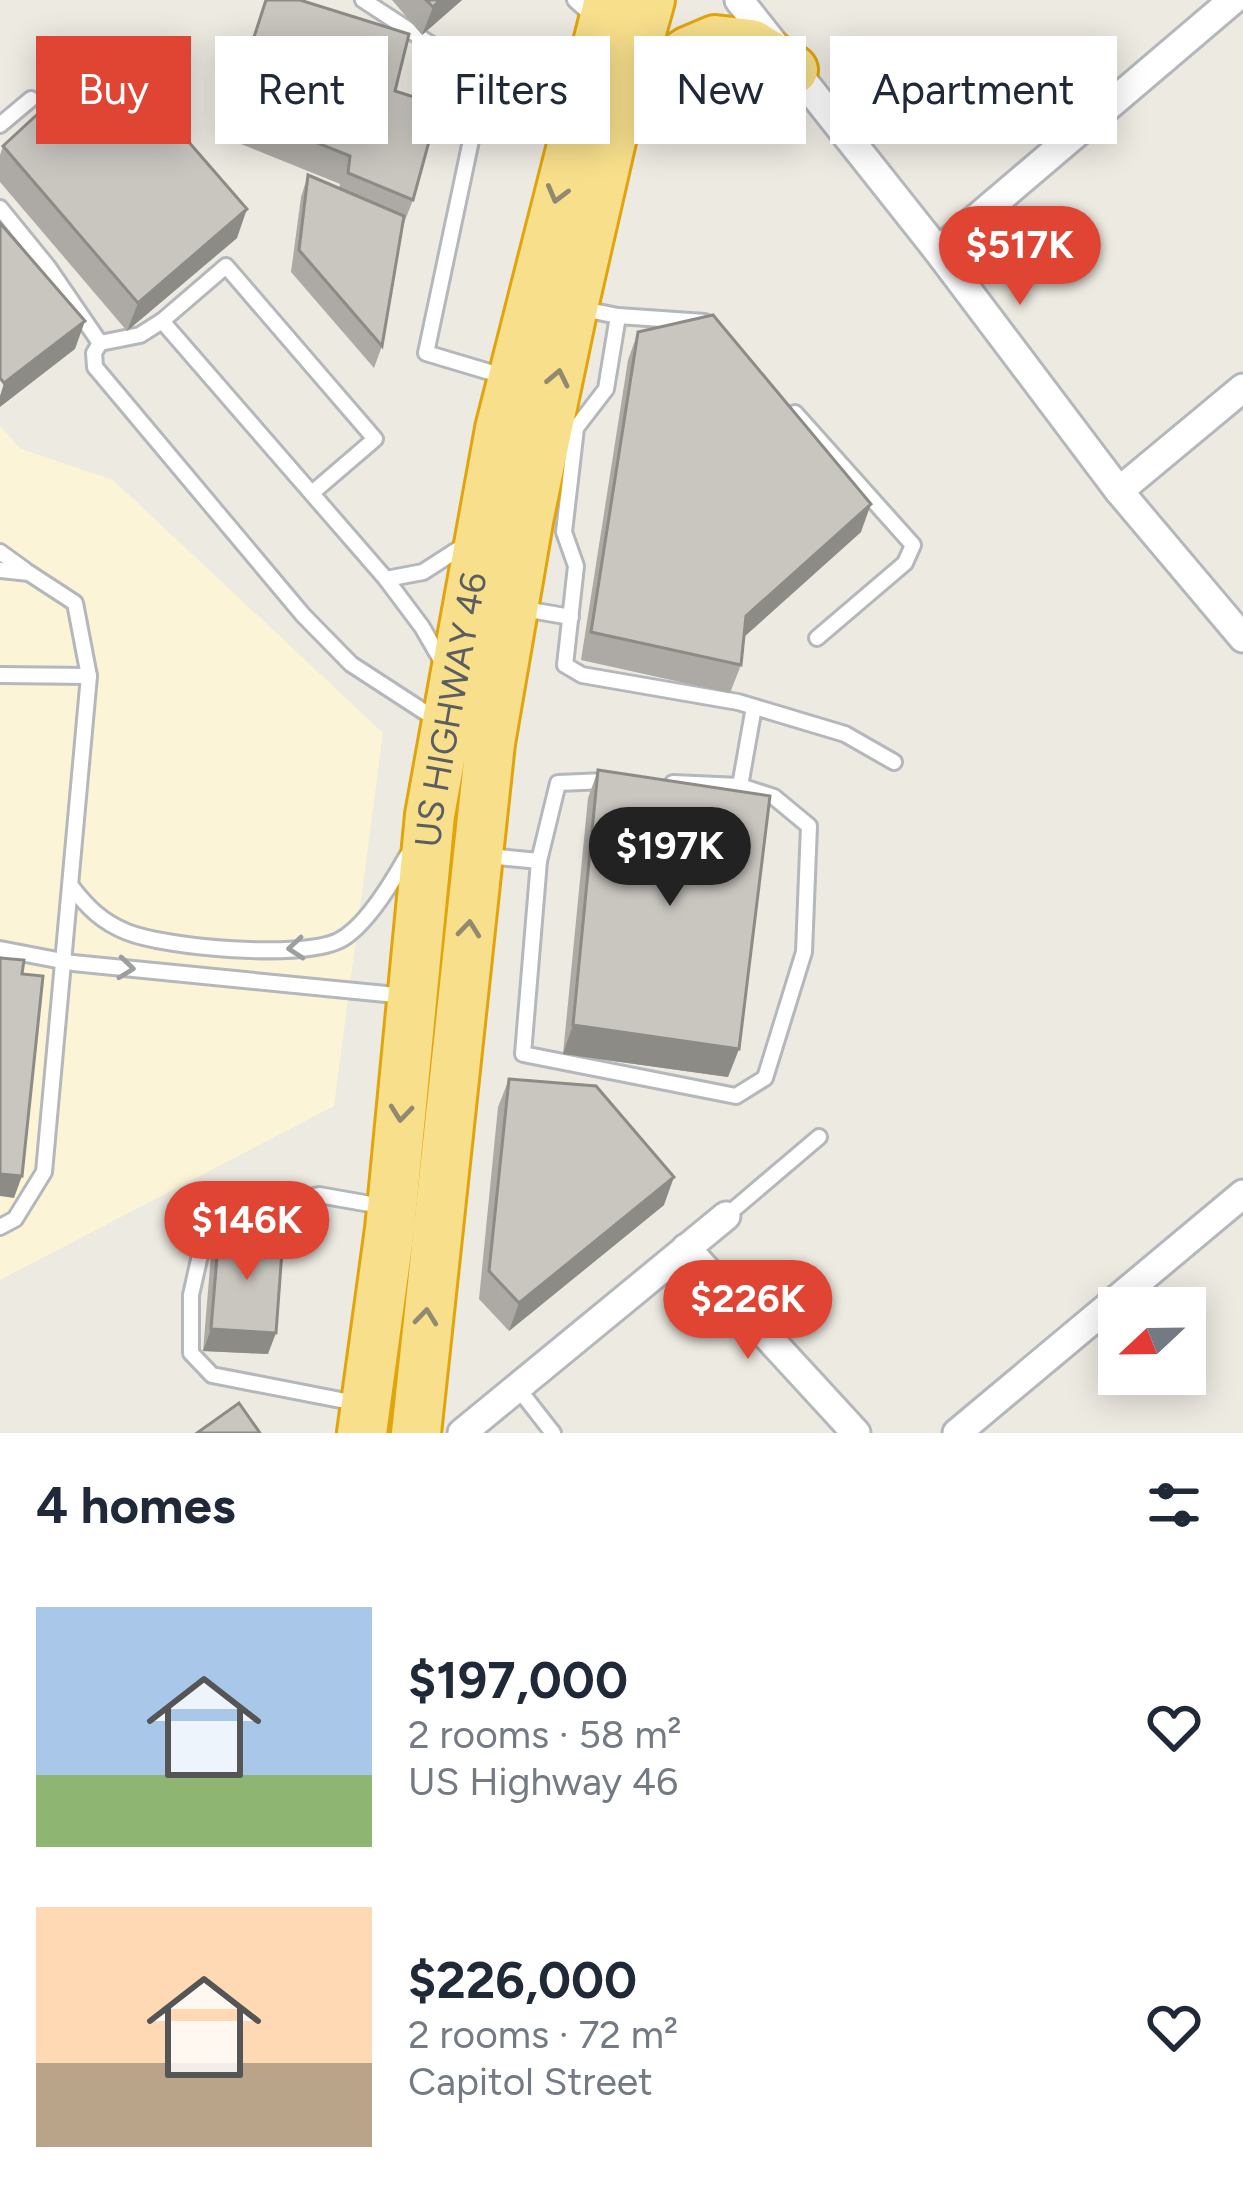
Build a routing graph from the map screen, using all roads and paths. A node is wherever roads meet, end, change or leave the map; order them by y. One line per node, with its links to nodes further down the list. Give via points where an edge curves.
1 (363, 0): 5 (lane)
2 (650, 0): 9 (highway, US HIGHWAY 46)
3 (1233, 0): 17 (street)
4 (753, 6): 6 (street)
5 (418, 36)
6 (772, 36)
7 (806, 86): 17 (street)
8 (634, 90): 11 (highway)
9 (610, 92)
10 (32, 99): 12 (lane)
11 (610, 112)
12 (0, 125)
13 (470, 144): 22 (lane, via 425,353)
14 (589, 144): 22 (highway, US HIGHWAY 46, one-way to 22)
15 (595, 144): 18 (highway, US HIGHWAY 46)
16 (0, 208): 21 (lane)
17 (938, 251): 25 (street)
18 (596, 311): 20 (lane); 27 (highway, US HIGHWAY 46)
19 (162, 321): 21 (lane); 26 (lane); 26 (lane, via 226,266 375,439)
20 (713, 322)
21 (100, 343): 39 (lane, via 95,367 303,615 351,664)
22 (512, 379): 28 (highway, US HIGHWAY 46)
23 (1243, 388): 25 (street)
24 (790, 408): 35 (lane, via 913,545 904,563)
25 (1119, 491): 36 (street)
26 (312, 493): 32 (lane)
27 (549, 503): 33 (highway, US HIGHWAY 46); 34 (lane, via 576,566)
28 (480, 536): 32 (lane, via 422,572); 39 (highway, US HIGHWAY 46)
29 (0, 552): 31 (lane)
30 (0, 570): 31 (lane)
31 (29, 573): 38 (lane, via 75,603)
32 (386, 579): 39 (lane, via 422,627)
33 (513, 607): 34 (lane); 46 (highway, US HIGHWAY 46)
34 (571, 617): 40 (lane, via 565,665 582,675)
35 (818, 638)
36 (1243, 638)
37 (0, 675): 38 (lane)
38 (89, 676): 48 (lane)
39 (450, 704): 45 (highway, US HIGHWAY 46)
40 (754, 706): 41 (lane, via 845,734); 44 (lane)
41 (894, 762)
42 (605, 781): 47 (lane, via 558,784)
43 (653, 783): 44 (lane)
44 (740, 786): 47 (lane, via 774,797 808,826 804,952 765,1078 736,1096 523,1054)
45 (430, 815): 48 (lane, one-way to 48, via 387,892 340,940 299,951 131,934 97,917); 51 (highway, US HIGHWAY 46)
46 (477, 855): 47 (lane); 51 (highway, US HIGHWAY 46, one-way to 46)
47 (539, 861)
48 (71, 886): 50 (lane)
49 (0, 949): 50 (lane)
50 (64, 962): 51 (lane, one-way to 51); 56 (lane, via 44,1172 15,1219)
51 (437, 999): 54 (highway, US HIGHWAY 46, one-way to 54); 60 (highway, US HIGHWAY 46, one-way to 51)
52 (819, 1137): 55 (lane)
53 (1243, 1194): 64 (street)
54 (392, 1208): 59 (highway, US HIGHWAY 46); 59 (lane, via 320,1195 245,1211 205,1233 191,1295 191,1352 212,1375)
55 (726, 1216): 57 (street)
56 (0, 1227)
57 (686, 1248): 58 (street); 63 (street)
58 (517, 1387): 61 (street); 62 (lane)
59 (363, 1419)
60 (416, 1433)
61 (461, 1433)
62 (553, 1433)
63 (856, 1433)
64 (957, 1433)

